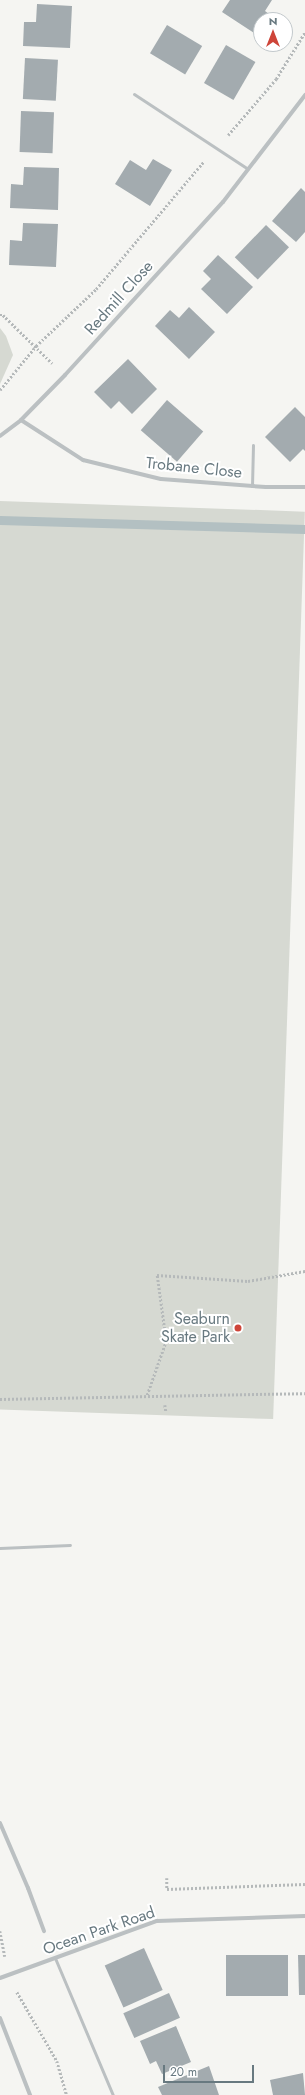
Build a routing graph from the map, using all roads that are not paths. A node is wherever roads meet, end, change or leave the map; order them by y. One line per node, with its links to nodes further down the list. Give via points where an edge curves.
1 (134, 94): 3 (lane)
2 (305, 95): 3 (street, Redmill Close)
3 (248, 168): 4 (street, Redmill Close, via 223,202)
4 (21, 420): 5 (street, Redmill Close); 7 (street, Trobane Close, via 83,460 161,479)
5 (0, 436)
6 (254, 444): 7 (lane)
7 (252, 486): 8 (street, Trobane Close)
8 (305, 487)
9 (70, 1545): 10 (lane)
10 (0, 1548)
11 (0, 1823): 13 (street, Ocean Park Road)
12 (305, 1916): 14 (street, Ocean Park Road, via 157,1921)
13 (44, 1931)
14 (55, 1958): 15 (street, Ocean Park Road); 18 (lane)
15 (0, 1978)
16 (0, 2018): 17 (street)
17 (30, 2095)
18 (113, 2095)

